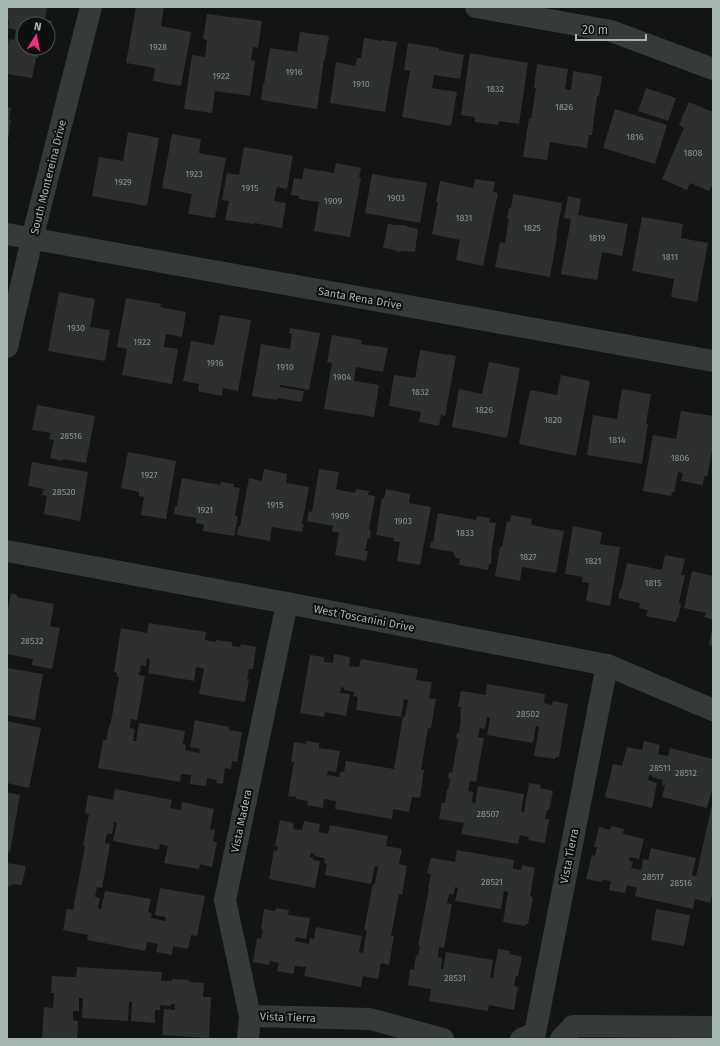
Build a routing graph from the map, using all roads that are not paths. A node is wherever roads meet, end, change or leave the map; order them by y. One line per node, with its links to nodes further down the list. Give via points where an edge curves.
1 (92, 7): 5 (street, South Montereina Drive)
2 (476, 7): 3 (street, via 611,31)
3 (713, 69)
4 (7, 234): 5 (street, Santa Rena Drive)
5 (32, 239): 6 (street, South Montereina Drive); 7 (street, Santa Rena Drive)
6 (7, 347)
7 (713, 361)
8 (7, 551): 9 (street, West Toscanini Drive)
9 (287, 603): 10 (street, West Toscanini Drive); 12 (street, Vista Madera, via 225,900)
10 (607, 665): 11 (street, West Toscanini Drive); 17 (street, Vista Tierra, via 535,1033)
11 (713, 710)
12 (250, 1016): 15 (street, Vista Madera); 16 (street, Vista Tierra, via 370,1019)
13 (713, 1027): 14 (street)
14 (677, 1033): 18 (street, via 573,1026)
15 (248, 1039)
16 (443, 1039)
17 (521, 1039)
18 (561, 1039)

